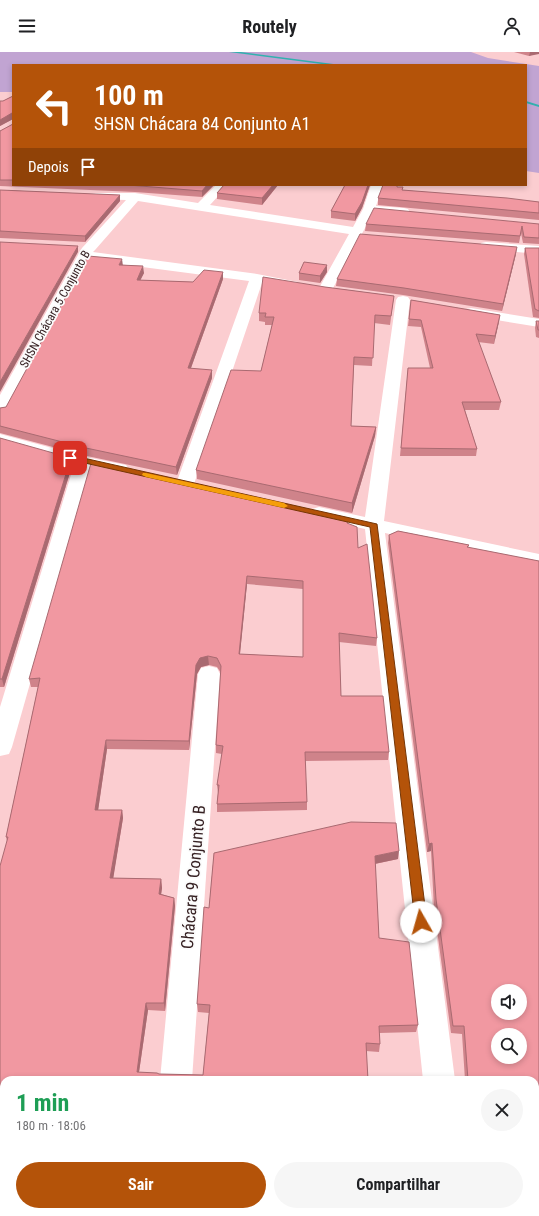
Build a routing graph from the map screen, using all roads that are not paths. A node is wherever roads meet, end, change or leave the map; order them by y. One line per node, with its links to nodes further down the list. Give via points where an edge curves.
1 (221, 186): 5 (street)
2 (377, 186): 6 (street)
3 (79, 195): 4 (street)
4 (135, 197): 5 (street); 11 (street, SHSN Chácara 5 Conjunto B)
5 (201, 207): 8 (street)
6 (369, 209): 7 (street); 8 (street)
7 (416, 214)
8 (355, 233): 9 (street); 14 (street)
9 (369, 236)
10 (477, 245): 12 (street)
11 (83, 250): 13 (street); 19 (street, SHSN Chácara 5 Conjunto B)
12 (539, 250)
13 (258, 278): 14 (street); 23 (street)
14 (325, 290): 15 (street)
15 (340, 292)
16 (403, 300): 25 (street)
17 (456, 309): 18 (street)
18 (539, 323)
19 (0, 410)
20 (0, 439): 21 (street)
21 (84, 462): 22 (street); 28 (street)
22 (138, 473)
23 (185, 484)
24 (298, 509): 25 (street)
25 (374, 525): 26 (street); 30 (street)
26 (539, 560)
27 (209, 674): 29 (street, Chácara 9 Conjunto B)
28 (0, 747)
29 (176, 1076)
30 (439, 1076)

